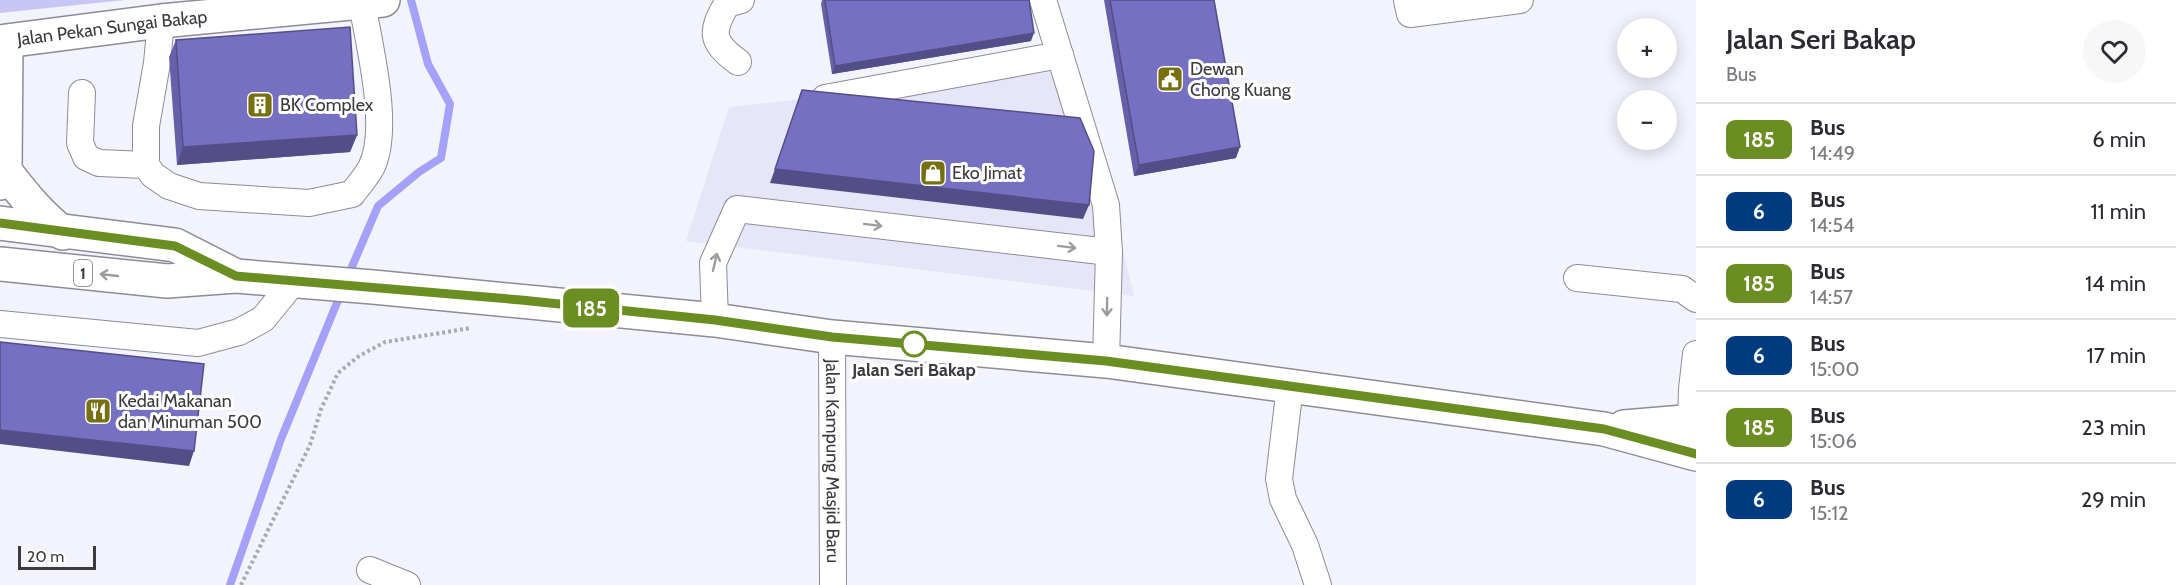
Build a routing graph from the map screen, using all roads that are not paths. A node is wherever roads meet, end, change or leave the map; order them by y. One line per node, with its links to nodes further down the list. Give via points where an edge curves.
1 (741, 0): 9 (street, via 726,4 716,22 721,50)
2 (1043, 0): 8 (street)
3 (1407, 0): 4 (street, via 1410,14)
4 (1520, 0)
5 (372, 1): 6 (main road, Jalan Pekan Sungai Bakap); 12 (street, via 380,142 372,167 352,194 309,203 199,196 169,186)
6 (161, 21): 7 (main road, Jalan Pekan Sungai Bakap); 12 (street, via 146,126)
7 (3, 41): 13 (main road, Jalan Pekan Sungai Bakap)
8 (1060, 55): 11 (street); 16 (street, via 1106,205)
9 (738, 62)
10 (82, 93): 12 (street, via 80,143 86,157 99,163)
11 (825, 98)
12 (146, 165)
13 (3, 177): 15 (main road)
14 (0, 223): 15 (main road, 1)
15 (63, 233): 18 (main road, 1, via 175,246)
16 (1109, 252): 22 (street, one-way to 16, via 713,263 737,209); 26 (street, one-way to 26)
17 (0, 264): 18 (main road, 1, one-way to 17, via 167,281)
18 (236, 276): 20 (main road, 1)
19 (1577, 278): 21 (street, via 1682,289)
20 (294, 281): 22 (main road, 1); 23 (street, via 263,319 239,332 198,343)
21 (1696, 299)
22 (715, 320): 24 (main road, 1)
23 (0, 324)
24 (832, 337): 26 (main road, 1); 33 (street, Jalan Kampung Masjid Baru)
25 (1696, 354): 28 (street)
26 (1106, 361): 27 (main road, 1)
27 (1290, 386): 29 (main road, 1); 34 (street, via 1279,479 1283,499 1305,545)
28 (1694, 421): 29 (main road, 1)
29 (1604, 429): 30 (main road, 1)
30 (1696, 454)
31 (370, 570): 32 (street)
32 (407, 585)
33 (832, 585)
34 (1318, 585)

